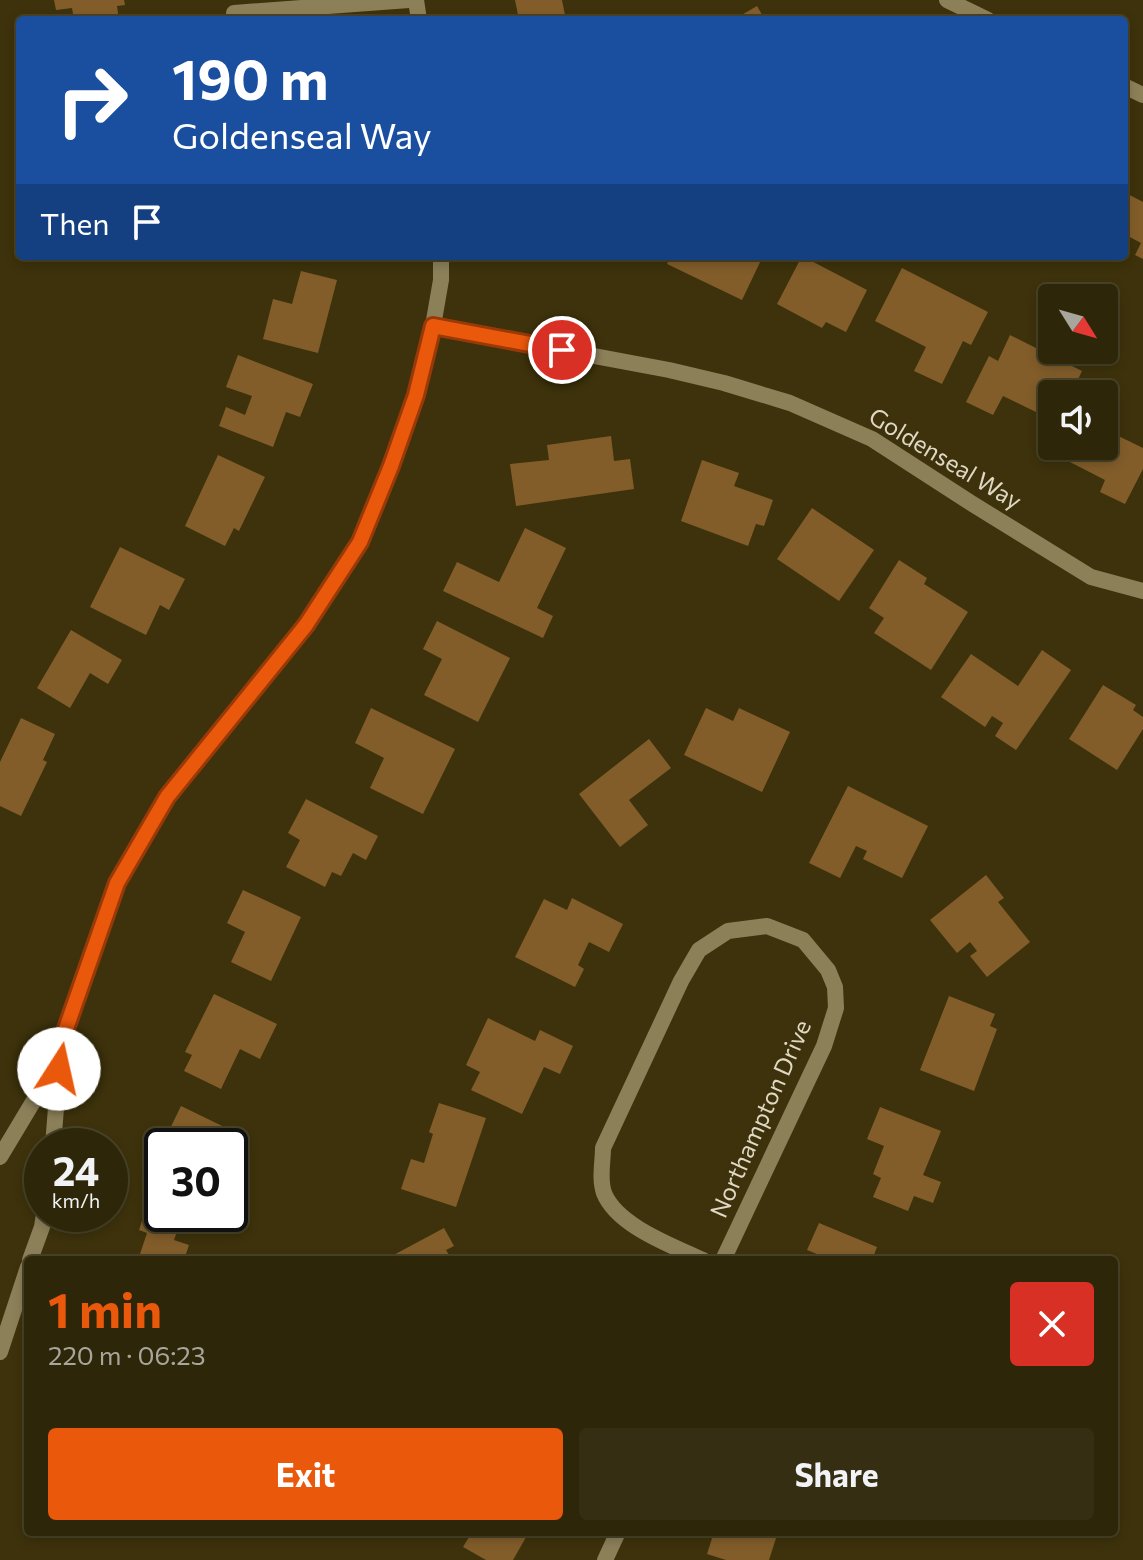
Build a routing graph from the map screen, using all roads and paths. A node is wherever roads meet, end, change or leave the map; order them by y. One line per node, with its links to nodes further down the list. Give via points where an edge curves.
1 (409, 0): 3 (street)
2 (947, 0): 4 (street)
3 (234, 13)
4 (980, 16)
5 (441, 260): 6 (street)
6 (433, 326): 7 (street, Goldenseal Way, via 669,370 790,403 872,439 1091,577); 8 (street, via 416,395 360,542 306,625 167,797 117,883)
7 (1143, 591)
8 (61, 1043): 9 (street); 10 (street)
9 (54, 1128)
10 (0, 1157)
11 (40, 1232): 12 (street)
12 (31, 1256)
13 (695, 1256): 14 (street, Northampton Drive, via 633,1226 612,1205 604,1193 603,1148 699,950 728,931 767,926 803,940 828,970 836,1008 824,1046)
14 (725, 1256)
15 (24, 1279): 16 (street)
16 (0, 1352)
17 (616, 1536): 18 (street)
18 (605, 1560)

